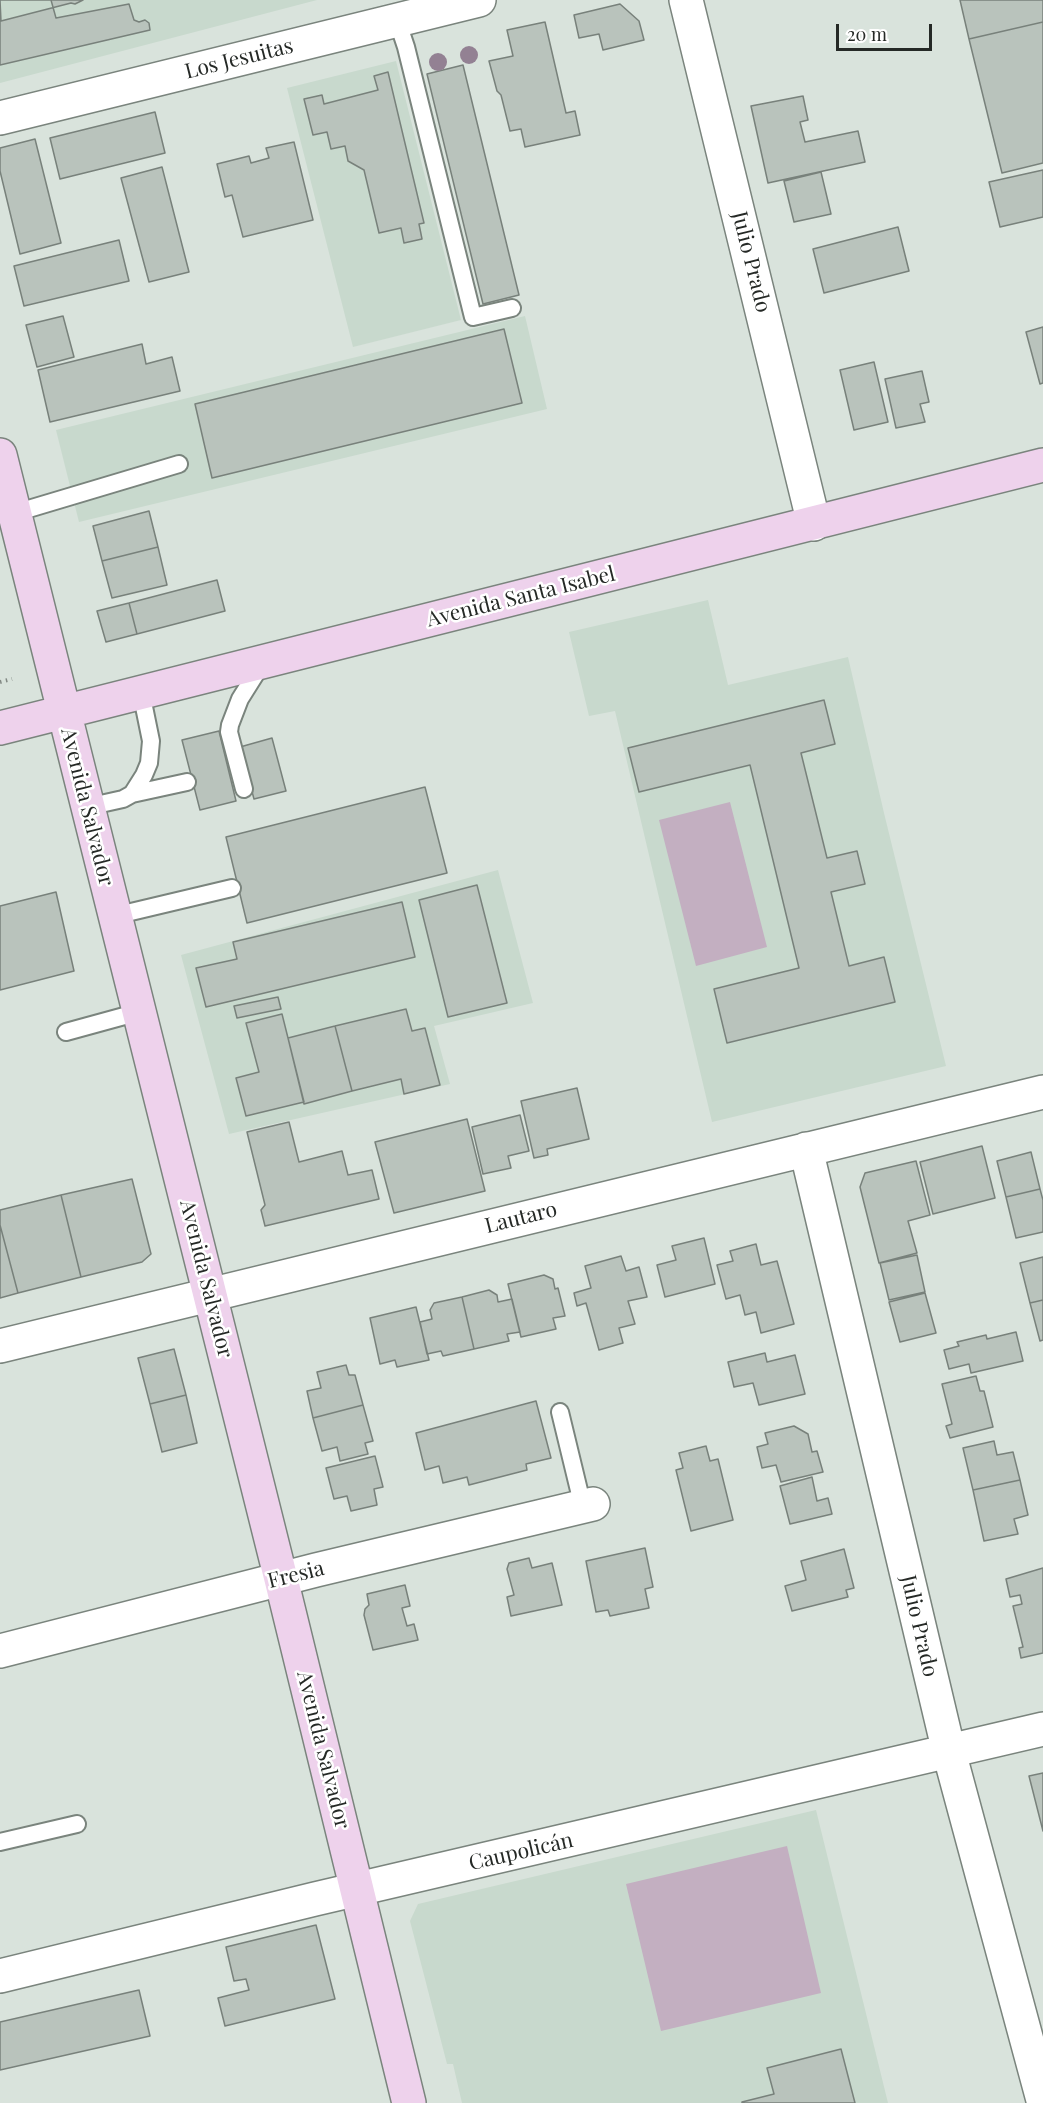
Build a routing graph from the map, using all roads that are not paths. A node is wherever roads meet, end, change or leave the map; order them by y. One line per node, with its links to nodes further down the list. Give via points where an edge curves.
1 (478, 0): 3 (street, Los Jesuitas)
2 (686, 0): 10 (street, Julio Prado)
3 (397, 20): 4 (street, Los Jesuitas); 5 (lane, via 472,317)
4 (0, 118)
5 (512, 308)
6 (179, 464): 9 (lane)
7 (1043, 465): 10 (main road, Avenida Santa Isabel)
8 (2, 471): 9 (main road, Avenida Salvador)
9 (15, 513): 13 (main road, Avenida Salvador)
10 (814, 524): 11 (main road, Avenida Santa Isabel)
11 (262, 662): 12 (main road, Avenida Santa Isabel); 16 (lane, via 240,699 229,732 236,771)
12 (141, 692): 13 (main road, Avenida Santa Isabel); 17 (lane, via 151,752 144,775)
13 (63, 712): 14 (main road, Avenida Santa Isabel); 18 (main road, Avenida Salvador)
14 (0, 728)
15 (188, 782): 17 (lane)
16 (244, 789)
17 (132, 794): 18 (lane)
18 (87, 807): 20 (main road, Avenida Salvador)
19 (232, 888): 20 (lane)
20 (114, 916): 21 (main road, Avenida Salvador)
21 (139, 1012): 22 (lane); 25 (main road, Avenida Salvador)
22 (66, 1032)
23 (1040, 1102): 24 (street, Lautaro)
24 (806, 1149): 25 (street, Lautaro); 32 (street, Julio Prado)
25 (210, 1294): 26 (street, Lautaro); 29 (main road, Avenida Salvador)
26 (0, 1346)
27 (560, 1412): 28 (lane)
28 (588, 1506): 29 (street, Fresia)
29 (281, 1579): 30 (street, Fresia); 35 (main road, Avenida Salvador)
30 (0, 1651)
31 (1043, 1729): 32 (street, Caupolicán)
32 (949, 1752): 35 (street, Caupolicán); 37 (street, Julio Prado)
33 (77, 1824): 34 (lane)
34 (0, 1842)
35 (358, 1890): 36 (street, Caupolicán); 38 (main road, Avenida Salvador)
36 (0, 1976)
37 (1043, 2100)
38 (409, 2103)

